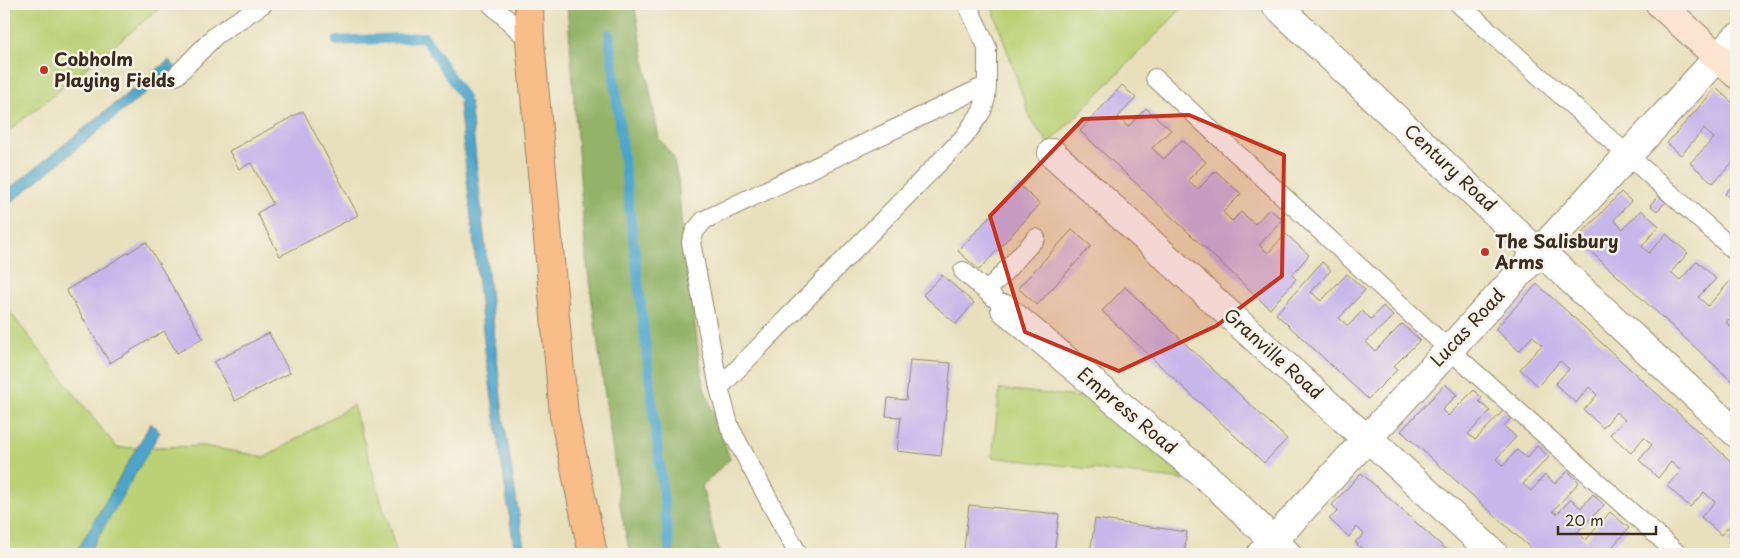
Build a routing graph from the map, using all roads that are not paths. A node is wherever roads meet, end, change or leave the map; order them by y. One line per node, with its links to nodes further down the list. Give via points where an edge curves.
1 (263, 4): 11 (lane, via 216,34)
2 (491, 4): 9 (lane)
3 (529, 4): 9 (highway)
4 (967, 4): 13 (lane, via 987,47)
5 (1275, 4): 18 (street, Century Road)
6 (1459, 4): 15 (lane)
7 (1660, 4): 10 (street)
8 (1736, 38): 10 (street, Lucas Road)
9 (530, 42): 26 (highway, via 564,415)
10 (1727, 66): 15 (street, Lucas Road)
11 (176, 76)
12 (1155, 78): 21 (lane)
13 (987, 85): 22 (lane, via 982,111 964,137); 22 (lane, via 704,220 694,231 691,242)
14 (1052, 153): 24 (street, Granville Road)
15 (1627, 155): 17 (lane); 18 (street, Lucas Road)
16 (1036, 238): 20 (lane)
17 (1736, 252)
18 (1538, 253): 21 (street, Lucas Road); 23 (street, Century Road, via 1553,263)
19 (963, 271): 20 (lane, Empress Road)
20 (996, 300): 25 (street, Empress Road, via 1217,486)
21 (1449, 348): 24 (street, Lucas Road); 29 (lane)
22 (719, 388): 27 (lane, via 730,428)
23 (1736, 433)
24 (1367, 439): 25 (street, Lucas Road); 28 (street, Granville Road)
25 (1274, 550)
26 (593, 554)
27 (798, 554)
28 (1494, 554)
29 (1678, 554)

